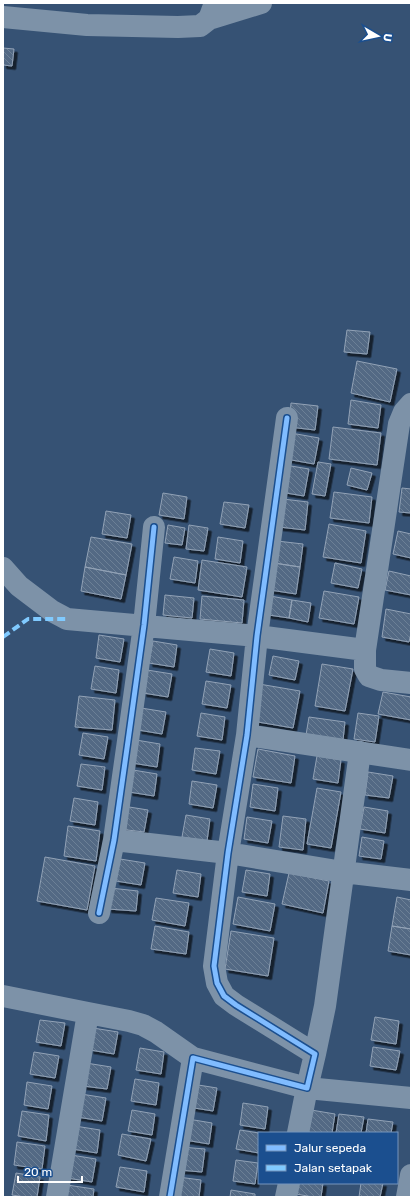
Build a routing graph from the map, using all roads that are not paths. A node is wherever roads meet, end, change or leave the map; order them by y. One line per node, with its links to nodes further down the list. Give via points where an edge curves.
1 (261, 3): 2 (street)
2 (212, 11): 3 (street, via 200,26 178,27 87,25)
3 (3, 17)
4 (411, 404): 10 (street, via 399,424)
5 (287, 418): 9 (street)
6 (154, 527): 8 (street)
7 (3, 568): 8 (street, via 20,586 52,611 67,619)
8 (144, 625): 9 (street); 15 (street)
9 (257, 636): 10 (street); 12 (street)
10 (365, 650): 11 (street, via 369,676)
11 (411, 683)
12 (247, 735): 13 (street); 16 (street)
13 (360, 752): 14 (street); 17 (street)
14 (411, 760)
15 (114, 840): 16 (street); 19 (street)
16 (228, 853): 17 (street); 22 (street, via 214,966 217,983 224,996 236,1005)
17 (343, 872): 18 (street); 22 (street, via 325,1006)
18 (411, 880)
19 (99, 913)
20 (3, 996): 21 (street)
21 (88, 1013): 23 (street, via 142,1025); 29 (street)
22 (315, 1054): 24 (street)
23 (193, 1058): 24 (street); 30 (street)
24 (307, 1088): 25 (street); 26 (street)
25 (411, 1098)
26 (298, 1132)
27 (411, 1175): 32 (street)
28 (289, 1184): 31 (street)
29 (57, 1197)
30 (170, 1197)
31 (286, 1197)
32 (408, 1197)

